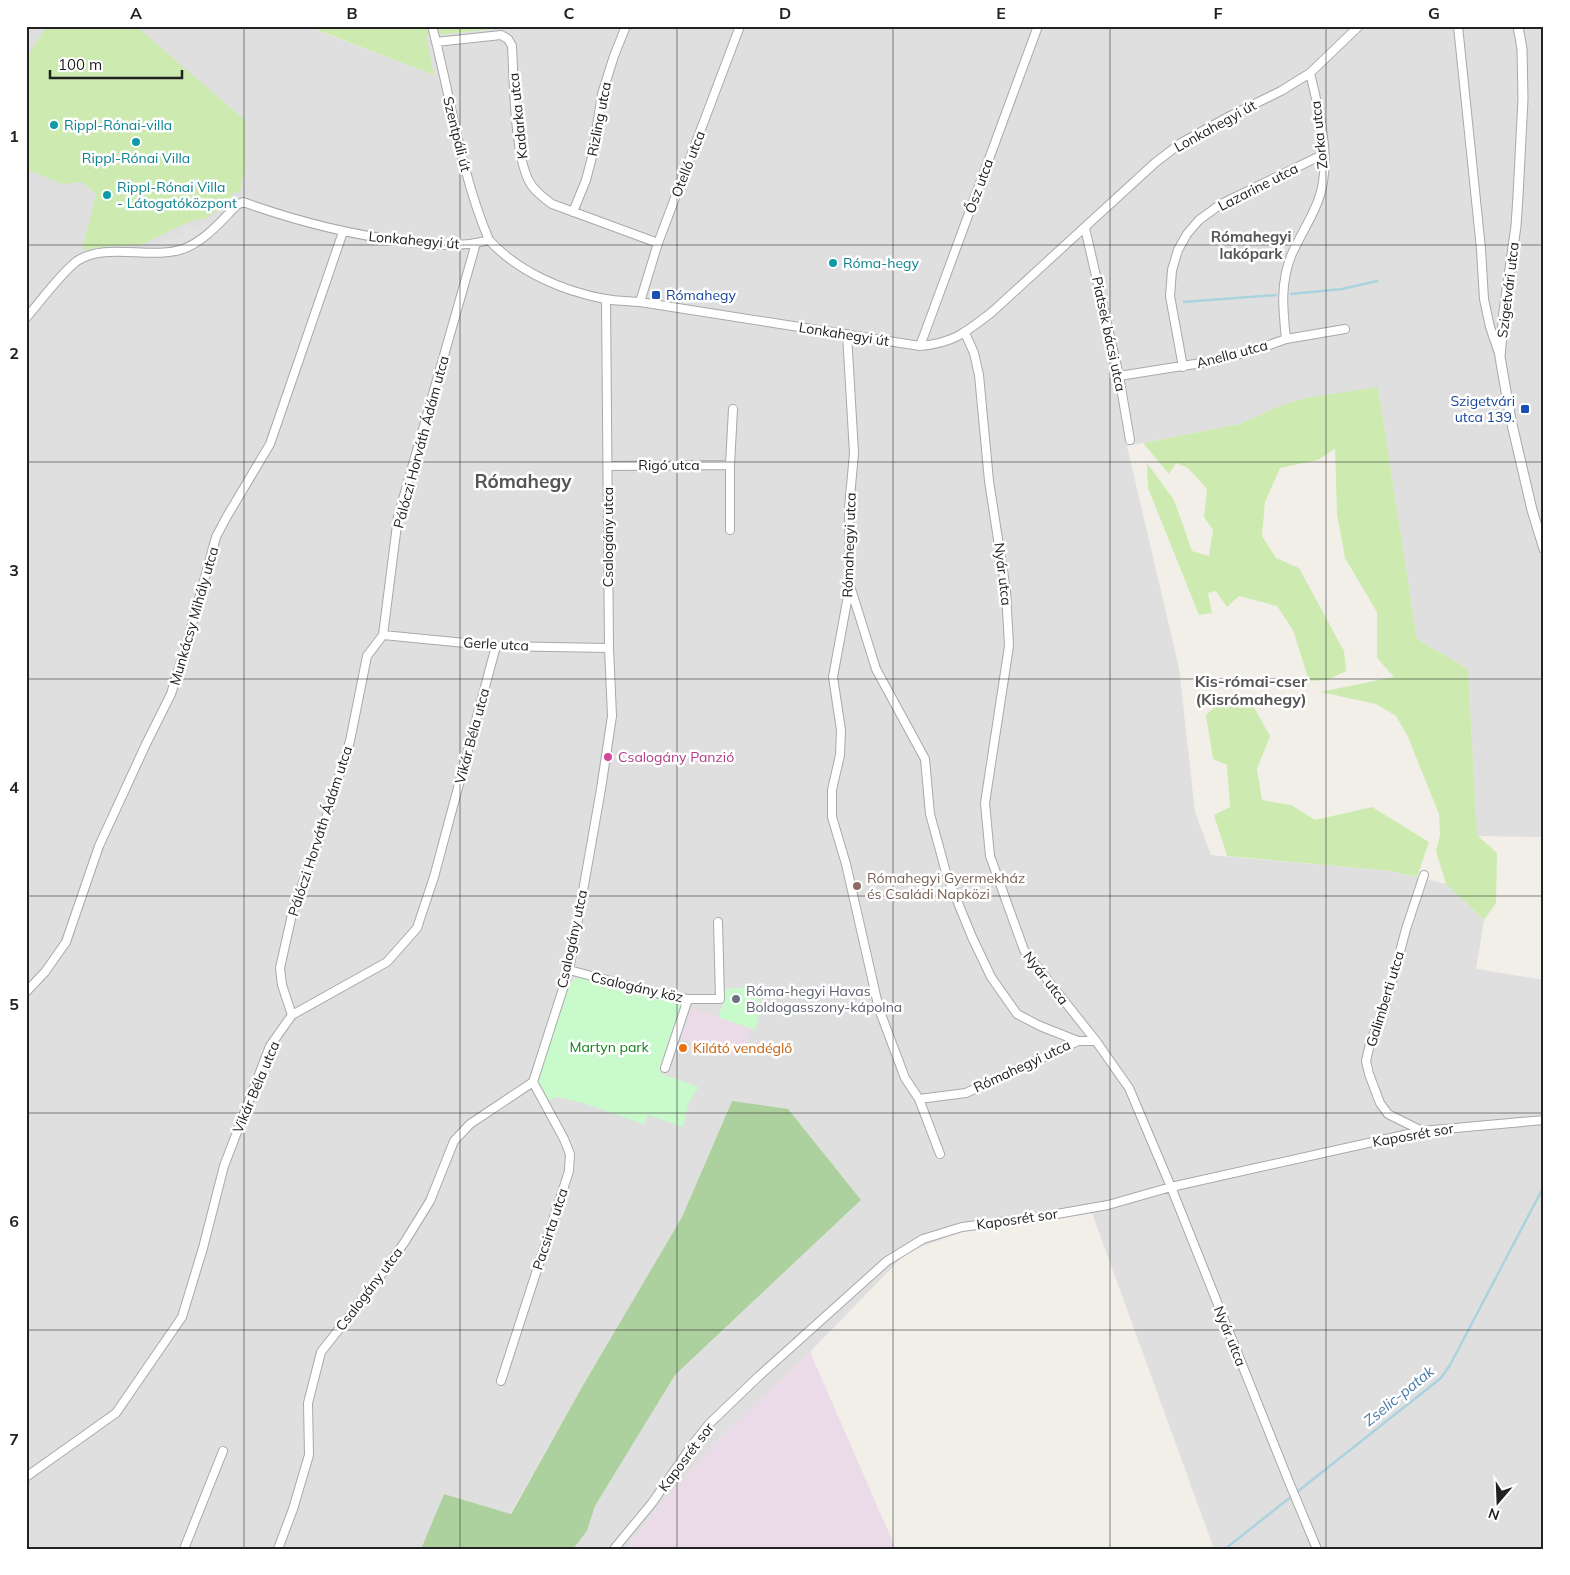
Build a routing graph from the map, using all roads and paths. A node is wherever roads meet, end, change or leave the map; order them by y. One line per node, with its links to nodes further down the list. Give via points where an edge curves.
1 (432, 26): 8 (street, Szentpáli út)
2 (626, 26): 11 (street, Rizling utca, via 602,94 592,158)
3 (740, 26): 16 (street, Otelló utca)
4 (1038, 26): 24 (street, Ősz utca)
5 (1359, 26): 9 (street, Lonkahegyi út)
6 (1458, 26): 25 (street, via 1484,299)
7 (1518, 26): 25 (street, Szigetvári utca, via 1523,99 1516,226)
8 (436, 42): 11 (street, Kadarka utca, via 501,35 508,39 512,46 524,171 531,186 541,196); 14 (street, Szentpáli út, via 466,170)
9 (1310, 72): 10 (street, Zorka utca); 12 (street, Lonkahegyi út, via 1281,91 1181,143)
10 (1324, 154): 23 (street, Zorka utca, via 1323,182 1317,201 1284,280 1282,301); 26 (street, Lazarine utca, via 1220,204 1187,234 1172,270 1170,296)
11 (573, 212): 16 (street, Kadarka utca)
12 (1085, 228): 21 (street, Lonkahegyi út); 27 (street, Piatsek bácsi utca)
13 (343, 232): 15 (street, Lonkahegyi út, via 421,243); 19 (street, Lonkahegyi út, via 243,202 198,241 183,249 92,254 78,260); 41 (street, Munkácsy Mihály utca, via 272,438 216,537 171,694 99,846 66,942)
14 (489, 240): 15 (street, Lonkahegyi út); 17 (street, Lonkahegyi út, via 517,264 547,281)
15 (476, 244): 35 (street, Pálóczi Horváth Ádám utca, via 398,517)
16 (658, 244): 18 (street, Otelló utca)
17 (606, 300): 18 (street, Lonkahegyi út); 31 (street, Csalogány utca)
18 (640, 302): 22 (street, Lonkahegyi út)
19 (26, 318)
20 (1345, 329): 23 (street, Anella utca)
21 (965, 333): 24 (street, Lonkahegyi út, via 951,340); 45 (street, Nyár utca, via 979,375 989,480 1007,600 1009,646 985,803 990,856 1024,950)
22 (847, 334): 24 (street, Lonkahegyi út); 34 (street, Rómahegyi utca, via 854,452 849,508)
23 (1286, 339): 26 (street, Anella utca, via 1252,351)
24 (920, 346)
25 (1500, 357): 33 (street, Szigetvári utca, via 1532,510)
26 (1182, 367): 27 (street, Anella utca)
27 (1119, 376): 29 (street, Piatsek bácsi utca)
28 (733, 410): 30 (street)
29 (1130, 440)
30 (730, 465): 31 (street, Rigó utca); 32 (street)
31 (608, 466): 37 (street, Csalogány utca)
32 (730, 530)
33 (1544, 549)
34 (850, 585): 44 (street, via 876,669 925,759 930,814 947,876 991,978 1017,1014); 48 (street, Rómahegyi utca, via 833,676 841,730 840,754 832,790 832,817 879,1009 905,1078)
35 (383, 635): 36 (street, Gerle utca); 43 (street, Pálóczi Horváth Ádám utca, via 367,656 350,741 293,910 280,968)
36 (496, 646): 37 (street, Gerle utca); 43 (street, Vikár Béla utca, via 434,877 417,928 387,962)
37 (609, 648): 40 (street, Csalogány utca, via 612,716)
38 (1424, 874): 50 (street, Galimberti utca, via 1366,1061 1388,1114)
39 (718, 922): 42 (street, Csalogány köz, via 720,999)
40 (569, 970): 42 (street, Csalogány köz, via 640,990); 47 (street, Csalogány utca)
41 (26, 992)
42 (688, 998): 46 (street)
43 (292, 1015): 55 (street, Vikár Béla utca, via 270,1046 224,1166 182,1317 116,1413)
44 (1078, 1041): 45 (street, Rómahegyi utca); 48 (street, Rómahegyi utca, via 966,1093)
45 (1096, 1041): 52 (street, Nyár utca, via 1128,1088)
46 (666, 1068)
47 (533, 1082): 53 (street, Pacsirta utca, via 570,1154 568,1171); 57 (street, Csalogány utca, via 470,1124 454,1140 430,1201 404,1243 321,1352 308,1403 310,1455)
48 (920, 1099): 51 (street, Rómahegyi utca)
49 (1544, 1120): 50 (street, Kaposrét sor)
50 (1422, 1131): 52 (street, Kaposrét sor)
51 (940, 1154)
52 (1170, 1187): 58 (street, Kaposrét sor, via 1108,1205 962,1227 923,1239 887,1261 709,1424); 59 (street, Nyár utca)
53 (501, 1381)
54 (223, 1452): 56 (street)
55 (26, 1477)
56 (184, 1549)
57 (278, 1549)
58 (614, 1549)
59 (1317, 1549)

